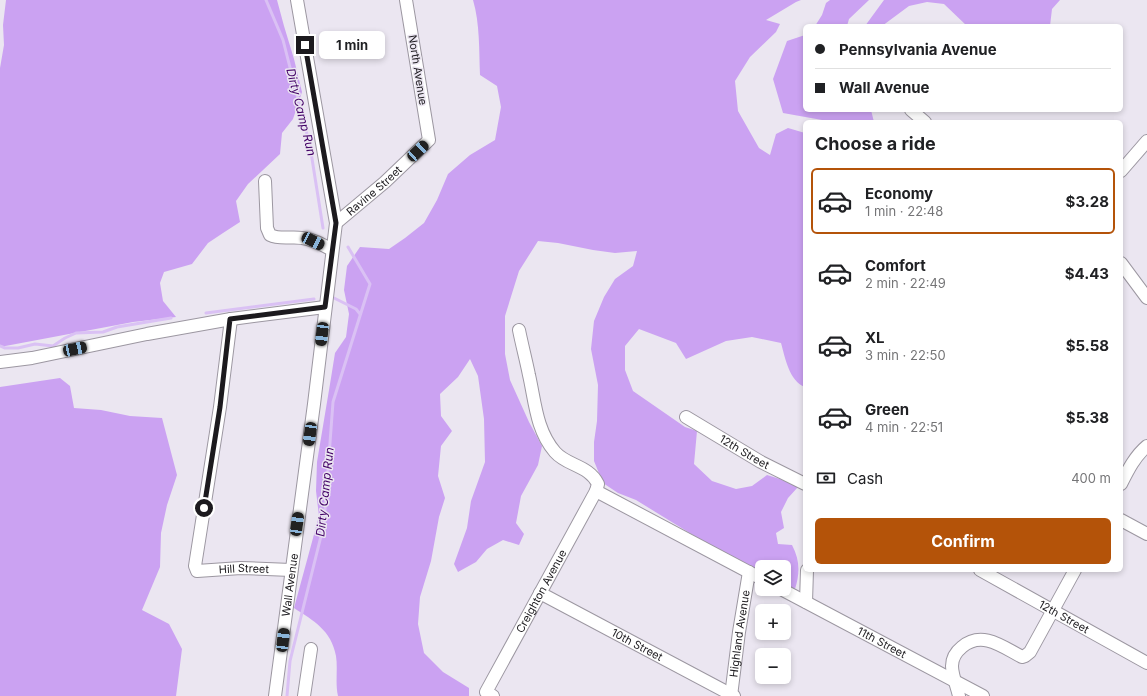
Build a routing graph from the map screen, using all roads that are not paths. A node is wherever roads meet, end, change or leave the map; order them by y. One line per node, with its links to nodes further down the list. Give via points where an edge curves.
1 (297, 0): 9 (street, Wall Avenue)
2 (406, 0): 5 (street, North Avenue)
3 (914, 112): 4 (street)
4 (923, 120)
5 (429, 140): 9 (street, Ravine Street, via 385,182)
6 (1147, 141): 7 (street)
7 (1123, 169)
8 (265, 182): 10 (street, via 267,228 270,235 278,238 304,238)
9 (336, 223): 10 (street, Wall Avenue)
10 (332, 250): 13 (street, Wall Avenue)
11 (1123, 265): 12 (street)
12 (1147, 298)
13 (325, 307): 14 (street); 24 (street, Wall Avenue)
14 (230, 319): 16 (street); 24 (street, Hill Street, via 195,566 196,570)
15 (519, 330): 21 (street, via 536,415 545,439 555,453 594,477 598,484)
16 (0, 362)
17 (686, 417): 20 (street, 12th Street, via 761,462)
18 (1147, 446): 19 (street, via 1133,462)
19 (1123, 480)
20 (803, 483)
21 (596, 491): 25 (street); 30 (street, Creighton Avenue)
22 (1123, 521): 23 (street)
23 (1147, 534)
24 (291, 570): 38 (street, Wall Avenue)
25 (749, 572): 29 (street); 40 (street, Highland Avenue)
26 (807, 572): 32 (street)
27 (984, 572): 33 (street, 12th Street)
28 (1074, 572): 33 (street)
29 (755, 575)
30 (540, 593): 37 (street, Creighton Avenue); 40 (street, 10th Street)
31 (791, 594): 32 (street, 11th Street)
32 (806, 602): 36 (street, 11th Street)
33 (1053, 611): 35 (street, 12th Street); 36 (street, via 1030,652 1025,656 1022,657 992,641 979,639 966,644 953,661)
34 (311, 649): 39 (street)
35 (1147, 663)
36 (956, 682): 41 (street); 42 (street, 11th Street)
37 (490, 694)
38 (275, 696)
39 (304, 696)
40 (732, 696)
41 (959, 696)
42 (983, 696)

